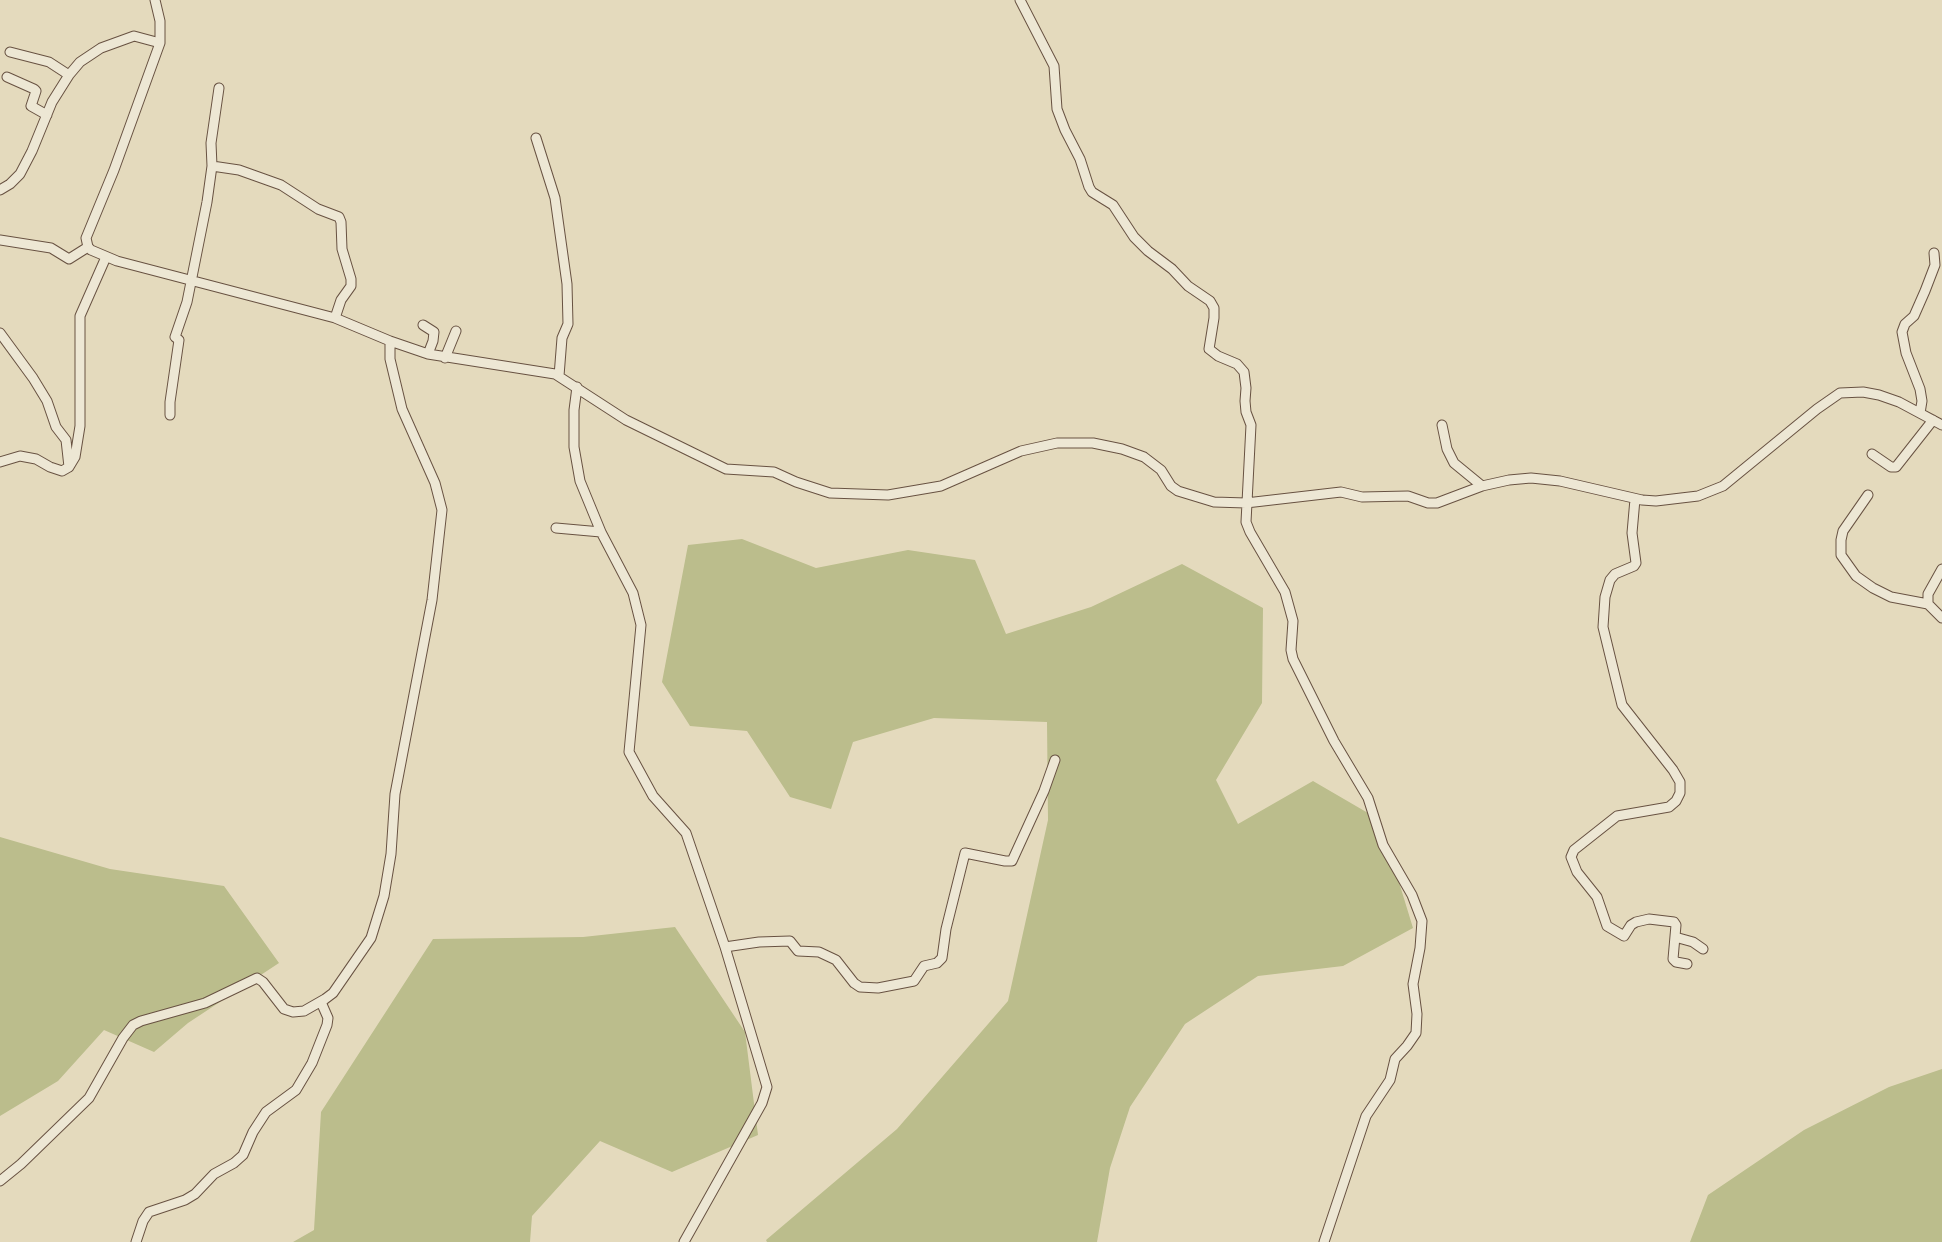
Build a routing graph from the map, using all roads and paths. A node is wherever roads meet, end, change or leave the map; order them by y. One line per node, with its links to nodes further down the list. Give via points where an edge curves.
1 (154, 0): 3 (street, via 160,21)
2 (1020, 0): 36 (street, via 1054,66 1057,109 1092,192 1113,206 1148,251 1210,301 1214,318 1209,349 1238,364 1244,372 1246,412 1251,425)
3 (160, 43): 5 (street, via 137,36 115,42 90,55); 13 (street, via 86,238)
4 (10, 51): 5 (street, via 49,62)
5 (69, 75): 8 (street)
6 (7, 77): 8 (street, via 34,89 31,106)
7 (219, 88): 10 (street, via 211,143)
8 (47, 115): 11 (street, via 20,174)
9 (536, 138): 24 (street, via 555,198 567,284 568,324 562,338)
10 (212, 166): 16 (street); 17 (street, via 239,170 281,185 339,218 351,286)
11 (0, 190)
12 (0, 240): 13 (street, via 51,248 69,259)
13 (88, 247): 15 (street)
14 (1934, 253): 26 (street, via 1935,265 1914,316 1902,332 1920,389)
15 (106, 257): 16 (street); 32 (street, via 80,316 80,426 77,450)
16 (191, 280): 17 (street); 27 (street, via 176,338 179,340)
17 (335, 318): 21 (street)
18 (423, 325): 22 (street, via 434,332)
19 (456, 331): 23 (street)
20 (0, 333): 32 (street, via 47,401 56,427 66,440)
21 (390, 341): 22 (street); 47 (street, via 390,359 402,409 435,483 442,510 432,600 399,773 382,908 364,949 333,993)
22 (428, 354): 23 (street)
23 (445, 358): 24 (street)
24 (559, 376): 25 (street)
25 (577, 387): 36 (street, via 626,420 718,466 774,472 830,493 888,495 920,491 1021,452 1057,443 1093,443 1144,457 1178,491 1214,502); 38 (street, via 574,438 580,481)
26 (1920, 413): 28 (street); 35 (street, via 1879,395 1840,393 1723,486 1678,499)
27 (170, 415)
28 (1940, 423): 30 (street, via 1896,467)
29 (1442, 425): 33 (street, via 1454,463)
30 (1872, 454)
31 (0, 462): 32 (street, via 20,456 57,470)
32 (69, 467)
33 (1482, 486): 35 (street, via 1531,478); 36 (street, via 1437,503 1408,496 1362,497 1341,492)
34 (1868, 495): 40 (street, via 1843,531 1841,555 1856,576 1872,588 1891,597)
35 (1635, 499): 43 (street, via 1632,533 1636,562 1610,580 1603,627 1622,705 1673,770 1680,782 1680,793 1669,807 1617,816 1574,850 1571,857 1577,872 1597,897 1607,926 1624,936 1636,922 1671,922 1676,925)
36 (1246, 504): 51 (street, via 1250,532 1285,592 1293,621 1293,659 1368,798 1383,845 1422,921 1413,984 1416,1033 1395,1059 1390,1080 1366,1116)
37 (556, 528): 38 (street)
38 (601, 532): 44 (street, via 633,593 641,625 629,752 653,795 686,832)
39 (1942, 569): 40 (street, via 1928,594)
40 (1928, 604): 41 (street)
41 (1942, 618)
42 (1055, 760): 44 (street, via 1011,861 965,853 942,958 924,966 914,981 860,987 836,960 819,952 798,951 790,941)
43 (1675, 937): 45 (street); 46 (street, via 1674,960)
44 (725, 947): 50 (street, via 764,1075 766,1094)
45 (1703, 949)
46 (1687, 964)
47 (321, 1002): 48 (street, via 298,1012 288,1011 260,978 254,978 205,1004 133,1025 89,1098); 49 (street, via 327,1025 296,1090 266,1112 243,1155 234,1163 214,1174 185,1200 149,1212)
48 (0, 1181)
49 (136, 1242)
50 (684, 1242)
51 (1324, 1242)

